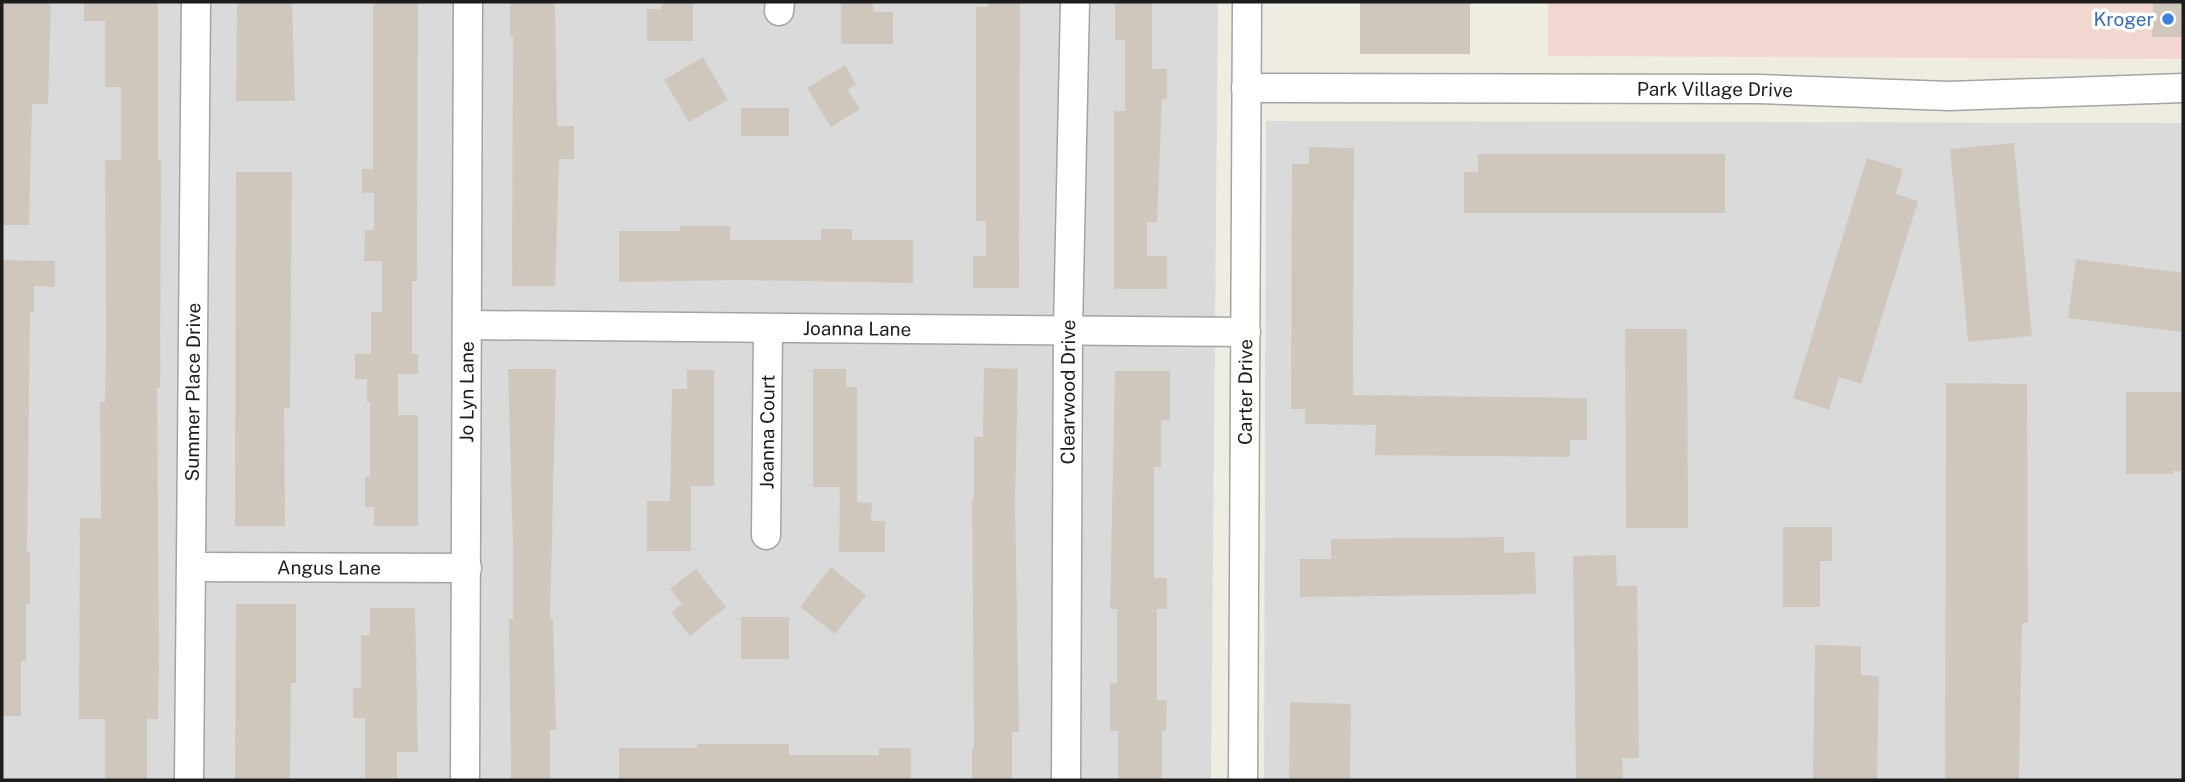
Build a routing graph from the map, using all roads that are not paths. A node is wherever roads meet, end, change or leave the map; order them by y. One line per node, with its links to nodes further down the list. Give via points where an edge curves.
1 (196, 2): 12 (street, Summer Place Drive)
2 (468, 2): 7 (street, Jo Lyn Lane)
3 (1075, 2): 9 (street, Clearwood Drive)
4 (1247, 2): 5 (street, Carter Drive)
5 (1245, 88): 6 (street, Park Village Drive, via 1759,89 1949,96); 10 (street, Carter Drive)
6 (2183, 88)
7 (467, 325): 8 (street, Joanna Lane); 13 (street, Jo Lyn Lane)
8 (768, 329): 9 (street, Joanna Lane); 11 (street, Joanna Court)
9 (1068, 329): 10 (street, Joanna Lane); 16 (street, Clearwood Drive)
10 (1246, 332): 17 (street, Carter Drive)
11 (766, 535)
12 (193, 567): 13 (street, Angus Lane); 14 (street, Summer Place Drive)
13 (467, 568): 15 (street, Jo Lyn Lane)
14 (190, 780)
15 (465, 780)
16 (1066, 780)
17 (1243, 780)

